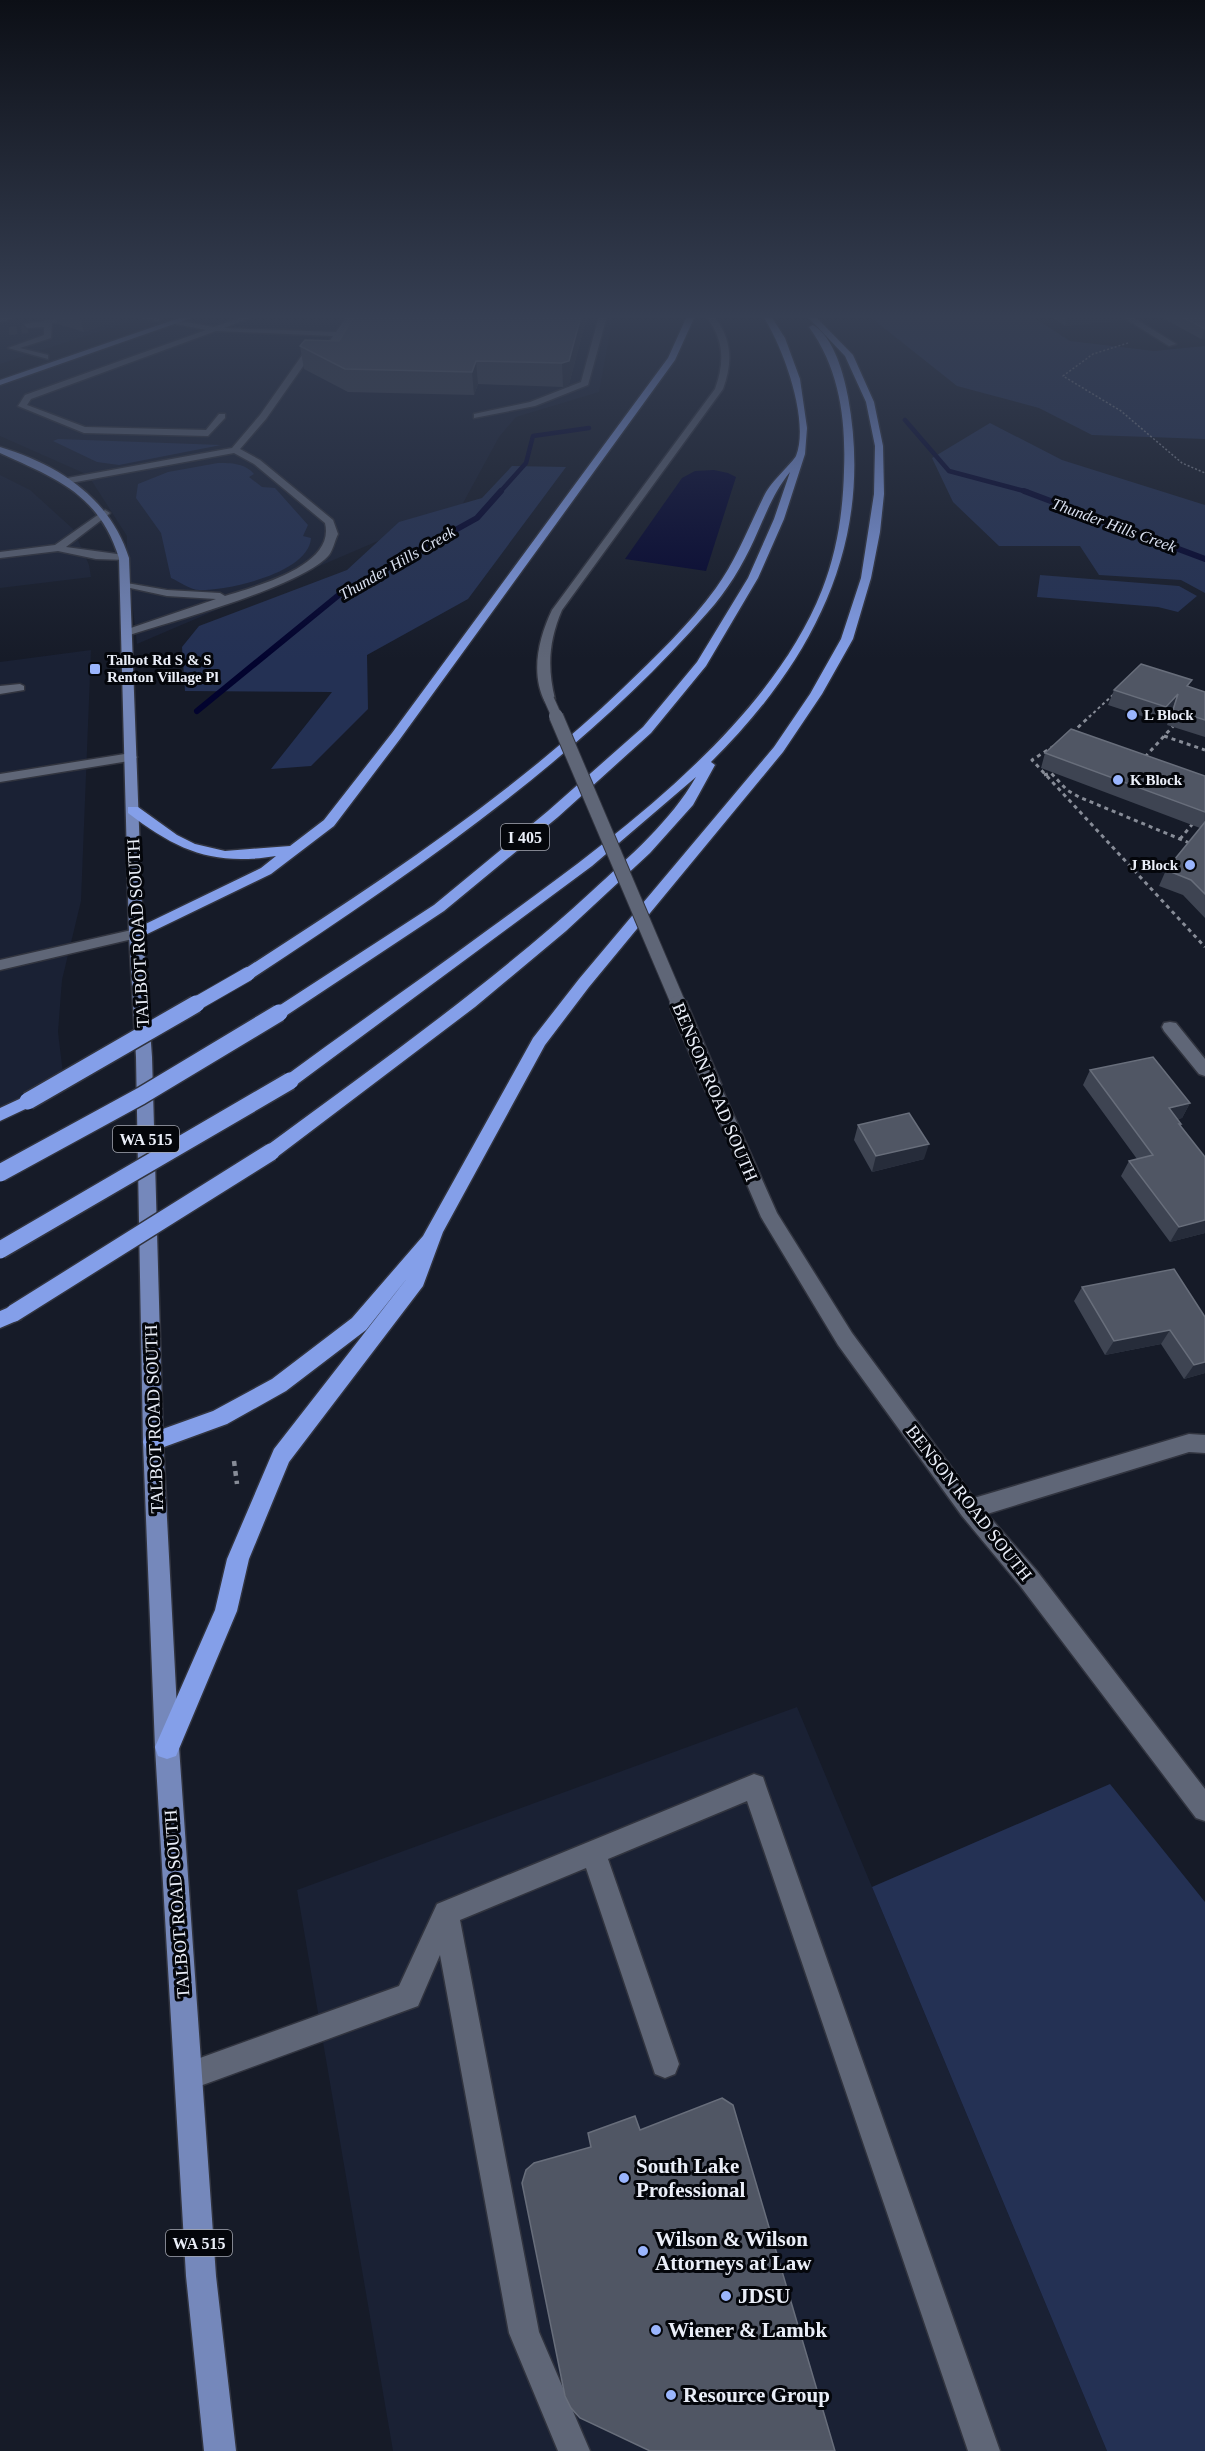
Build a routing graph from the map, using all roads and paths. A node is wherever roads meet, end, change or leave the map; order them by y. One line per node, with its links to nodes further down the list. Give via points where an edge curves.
1 (96, 430): 2 (street, via 208,434)
2 (211, 430)
3 (252, 430): 11 (street)
4 (619, 430): 41 (highway, via 396,736 329,823)
5 (689, 430): 54 (street, BENSON ROAD SOUTH, bridge, via 557,610 543,654 542,670 549,699 754,1185 803,1274 845,1339)
6 (803, 430): 12 (highway, I 405)
7 (847, 430): 31 (highway, via 842,548 820,607 764,695)
8 (876, 430): 49 (highway, via 879,494 875,532 847,639 779,749 539,1042)
9 (1144, 430): 14 (path, via 1182,463)
10 (0, 450): 15 (main road, TALBOT ROAD SOUTH / WA 515)
11 (235, 450): 13 (street); 22 (street, via 257,462 330,522 333,534 325,553 307,567)
12 (801, 454): 47 (highway, bridge, via 772,490 753,534 707,607 675,644 602,713 525,778 354,906 248,974); 48 (highway, I 405, bridge, via 779,519 731,618 702,664 647,730 439,908 204,1062)
13 (148, 468): 15 (street); 16 (street)
14 (1205, 473)
15 (65, 481): 16 (main road, TALBOT ROAD SOUTH / WA 515)
16 (89, 488): 17 (main road, TALBOT ROAD SOUTH / WA 515)
17 (105, 513): 18 (street); 20 (main road, TALBOT ROAD SOUTH / WA 515, via 116,529)
18 (58, 548): 19 (street); 20 (street)
19 (0, 555)
20 (124, 558): 21 (main road, TALBOT ROAD SOUTH / WA 515)
21 (125, 584): 22 (street, via 166,593); 23 (main road, TALBOT ROAD SOUTH / WA 515)
22 (234, 596): 23 (street)
23 (126, 633): 33 (main road, TALBOT ROAD SOUTH / WA 515)
24 (1122, 686): 29 (path, via 1070,735)
25 (20, 687): 26 (street)
26 (0, 690)
27 (1178, 721): 28 (path)
28 (1164, 736): 32 (path); 34 (path, via 1143,760)
29 (1080, 739)
30 (1060, 742): 35 (path, via 1032,760)
31 (718, 748): 50 (highway, bridge, via 658,806 571,878 290,1081); 51 (highway, bridge, via 688,802 645,850 581,910 470,1003 271,1152)
32 (1205, 750)
33 (131, 757): 36 (street); 37 (main road, TALBOT ROAD SOUTH / WA 515)
34 (1153, 764)
35 (1043, 775): 39 (path, via 1051,774 1079,797); 43 (path)
36 (0, 778)
37 (133, 810): 41 (highway, via 165,837 203,854 252,856); 42 (main road, TALBOT ROAD SOUTH / WA 515)
38 (1199, 816): 39 (path)
39 (1180, 839): 40 (path)
40 (1193, 844)
41 (298, 849): 42 (highway, via 231,890)
42 (136, 934): 44 (street); 52 (main road, TALBOT ROAD SOUTH / WA 515, via 144,1057)
43 (1205, 947)
44 (0, 965)
45 (1170, 1027): 46 (street)
46 (1205, 1070)
47 (0, 1115)
48 (0, 1173)
49 (434, 1231): 52 (highway, via 359,1324 279,1385 220,1418); 55 (highway, via 416,1281 281,1456 238,1559 226,1611)
50 (0, 1250)
51 (7, 1317)
52 (153, 1442): 55 (main road, TALBOT ROAD SOUTH / WA 515)
53 (1205, 1444): 54 (street, via 1189,1443)
54 (970, 1509): 56 (street, BENSON ROAD SOUTH)
55 (167, 1747): 60 (main road, TALBOT ROAD SOUTH / WA 515)
56 (1205, 1809)
57 (593, 1852): 58 (street); 59 (street); 63 (street, via 753,1786)
58 (446, 1913): 60 (street, via 408,1996); 62 (street, via 524,2333)
59 (665, 2064)
60 (189, 2076): 61 (main road, TALBOT ROAD SOUTH / WA 515, via 201,2276)
61 (220, 2451)
62 (574, 2451)
63 (984, 2451)

